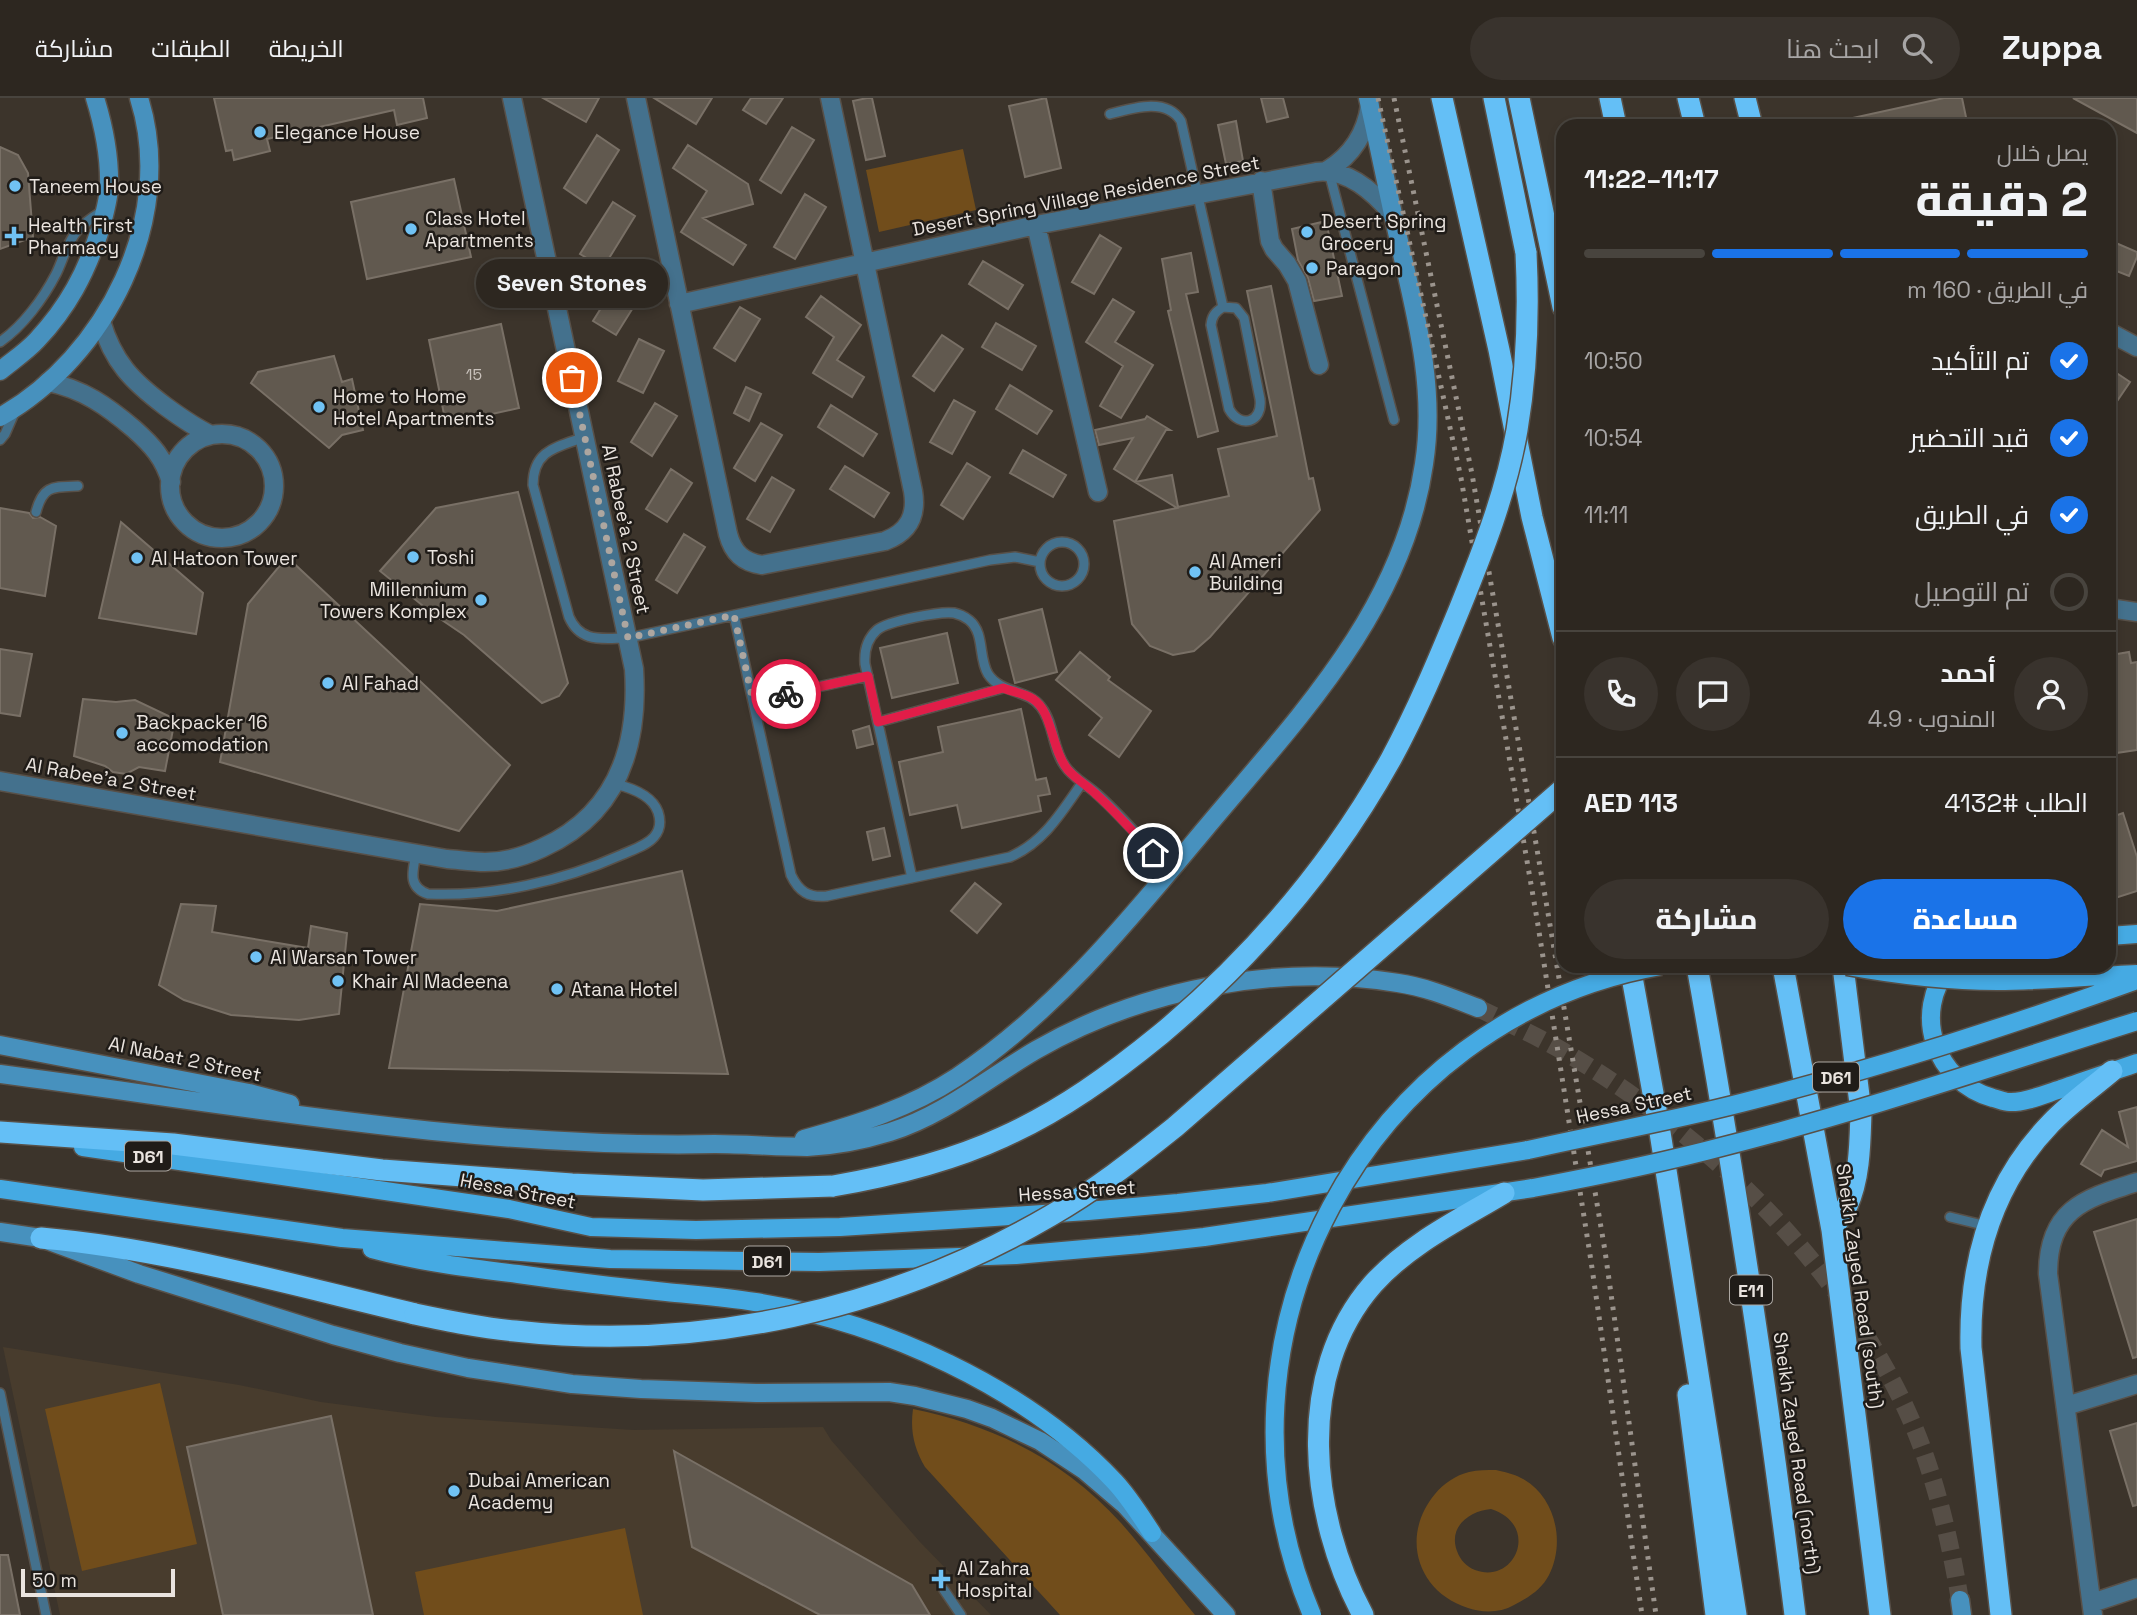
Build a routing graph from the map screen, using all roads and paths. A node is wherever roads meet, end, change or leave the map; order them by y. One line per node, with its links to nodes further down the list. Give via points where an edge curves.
1 (95, 98): 22 (main road, via 107,152)
2 (139, 98): 29 (main road, via 147,139 145,212 135,250)
3 (512, 98): 40 (street, Al Rabee'a 2 Street)
4 (636, 98): 27 (street)
5 (830, 98): 25 (street)
6 (1442, 98): 18 (highway)
7 (1452, 98): 18 (highway)
8 (1494, 98): 81 (highway, bridge, via 1526,253 1527,343 1507,476 1479,562 1392,758 1325,863 1244,959 1199,1002 1080,1095 1002,1138 961,1154 833,1186 703,1190 572,1184 382,1170 173,1144)
9 (1519, 98): 26 (highway)
10 (1610, 98): 15 (highway)
11 (1688, 98): 16 (highway)
12 (1745, 98): 17 (highway)
13 (1369, 102): 19 (street, via 1365,128 1354,148 1338,164); 23 (main road)
14 (1110, 114): 21 (lane, via 1157,103 1172,108 1181,121)
15 (1614, 119)
16 (1693, 119)
17 (1750, 119)
18 (1457, 162): 48 (highway)
19 (1322, 171): 20 (street, Desert Spring Village Residence Street); 23 (street, via 1355,181); 38 (lane)
20 (1261, 181): 21 (street, Desert Spring Village Residence Street); 33 (street, via 1270,241 1297,281)
21 (1197, 193): 24 (street, Desert Spring Village Residence Street); 28 (lane)
22 (106, 209): 31 (lane, via 80,228 35,306); 34 (main road, via 90,261 67,304 36,342)
23 (1393, 215): 61 (main road, via 1429,399 1424,466 1406,535 1388,584 1333,674)
24 (1037, 225): 25 (street, Desert Spring Village Residence Street); 44 (street)
25 (865, 263): 27 (street, Desert Spring Village Residence Street); 27 (street, via 915,501 910,522 885,541 762,565 736,553 728,534)
26 (1556, 274)
27 (679, 304)
28 (1223, 307): 28 (lane, via 1216,311 1211,325 1229,409 1238,420 1246,421 1259,414 1261,407 1255,372 1241,313)
29 (101, 321): 35 (main road); 39 (street, via 113,354 134,381)
30 (2116, 336): 32 (street)
31 (0, 342)
32 (2137, 347)
33 (1319, 365)
34 (0, 371)
35 (48, 382): 36 (main road); 42 (street, via 81,392 111,409 158,452)
36 (17, 407): 37 (main road); 41 (lane)
37 (0, 416)
38 (1394, 420)
39 (211, 435): 42 (street, via 179,457); 42 (street, via 246,439 268,461 274,487 261,520 242,534 203,534 175,508)
40 (585, 437): 51 (street, Al Rabee'a 2 Street); 51 (lane, via 545,453 537,463 533,485 573,626 589,637)
41 (0, 440)
42 (171, 482)
43 (78, 486): 45 (lane, via 44,491)
44 (1098, 492)
45 (36, 512)
46 (1040, 562): 46 (lane, via 1045,578 1059,586 1076,581 1084,566 1079,549 1064,541 1048,546); 50 (lane, via 1015,557 990,560)
47 (2116, 609): 49 (street)
48 (1556, 611)
49 (2137, 612)
50 (734, 615): 51 (lane); 54 (lane)
51 (628, 638): 58 (street, Al Rabee'a 2 Street, via 636,698 626,757)
52 (868, 676): 53 (lane, via 864,655 877,631 893,622 954,613 976,628 988,673); 54 (lane); 55 (lane)
53 (1003, 688): 55 (lane); 57 (lane, via 1040,705 1060,759)
54 (753, 701): 62 (lane, via 796,886 816,897)
55 (878, 722): 62 (lane)
56 (0, 781): 60 (street, Al Rabee'a 2 Street)
57 (1083, 783): 61 (lane); 62 (lane, via 1048,832 1024,851)
58 (615, 784): 60 (street, Al Rabee'a 2 Street, via 591,816 561,840 524,856 486,862); 60 (lane, via 631,788 657,807 659,830 642,846 586,869 496,890 428,894 413,883)
59 (1556, 795): 90 (highway, bridge, via 1136,1159 1051,1216 961,1262 878,1294 755,1324 667,1335 515,1332 415,1314 146,1252)
60 (416, 854)
61 (1170, 871): 82 (main road, via 1058,996 956,1078 882,1116)
62 (912, 878)
63 (2137, 933): 64 (main road)
64 (2116, 935)
65 (1630, 973): 106 (main road, bridge, via 1575,990 1528,1012 1441,1070 1363,1155 1323,1220 1294,1292 1274,1405 1273,1443 1282,1519)
66 (1631, 973): 92 (highway)
67 (1698, 973): 110 (highway, Sheikh Zayed Road (north) / E11, via 1729,1143)
68 (1784, 973): 88 (highway, Sheikh Zayed Road (south))
69 (1846, 973): 88 (highway, via 1861,1135 1847,1205)
70 (1890, 973): 72 (main road, bridge, via 1984,981)
71 (1945, 973): 78 (main road, via 1931,1010 1934,1043 1950,1072 1976,1093 2008,1102 2038,1097)
72 (2137, 974)
73 (2137, 980): 81 (main road, Hessa Street / D61, bridge, via 1992,1030 1738,1104 1528,1150 1267,1193 1088,1211 840,1227 591,1227 509,1209)
74 (1478, 1008): 82 (main road, via 1441,993 1361,978 1283,978 1209,986 1137,1005 1068,1033 967,1094 890,1132 838,1144)
75 (2137, 1021): 85 (main road, D61, bridge, via 1727,1146)
76 (0, 1045): 80 (main road, Al Nabat 2 Street, via 248,1093)
77 (2137, 1063): 78 (main road)
78 (2112, 1072): 87 (highway, via 2052,1121 2032,1145)
79 (0, 1074): 80 (main road)
80 (360, 1123): 82 (main road, via 626,1145)
81 (0, 1133)
82 (773, 1145)
83 (2137, 1182): 95 (street, via 2082,1202 2069,1212 2051,1240 2048,1274)
84 (0, 1189): 91 (main road, D61)
85 (1504, 1193): 91 (main road, D61, via 1079,1251 918,1260 610,1259); 107 (highway, via 1390,1267 1359,1301 1336,1343 1321,1408 1320,1476 1332,1542)
86 (1950, 1217): 87 (lane)
87 (1987, 1226): 112 (highway, via 1973,1286 1971,1348)
88 (1832, 1230): 111 (highway, Sheikh Zayed Road (south))
89 (0, 1231): 90 (main road)
90 (41, 1238): 99 (main road, via 126,1270 333,1335 480,1370 641,1389 889,1392 941,1402 1004,1423 1063,1455 1105,1487)
91 (342, 1238): 99 (main road, via 373,1250 436,1263 754,1301 859,1327 956,1368 1044,1421 1115,1482)
92 (1681, 1270): 108 (highway, via 1686,1380); 109 (highway)
93 (2137, 1384): 95 (street)
94 (0, 1393): 96 (lane)
95 (2066, 1406): 102 (street)
96 (4, 1429): 97 (lane)
97 (11, 1449): 98 (lane); 103 (lane)
98 (0, 1450)
99 (1152, 1533): 105 (main road)
100 (2137, 1588): 102 (street)
101 (944, 1590): 104 (lane)
102 (2092, 1609)
103 (46, 1615)
104 (961, 1615)
105 (1226, 1615)
106 (1312, 1615)
107 (1363, 1615)
108 (1716, 1615)
109 (1736, 1615)
110 (1796, 1615)
111 (1880, 1615)
112 (2001, 1615)

